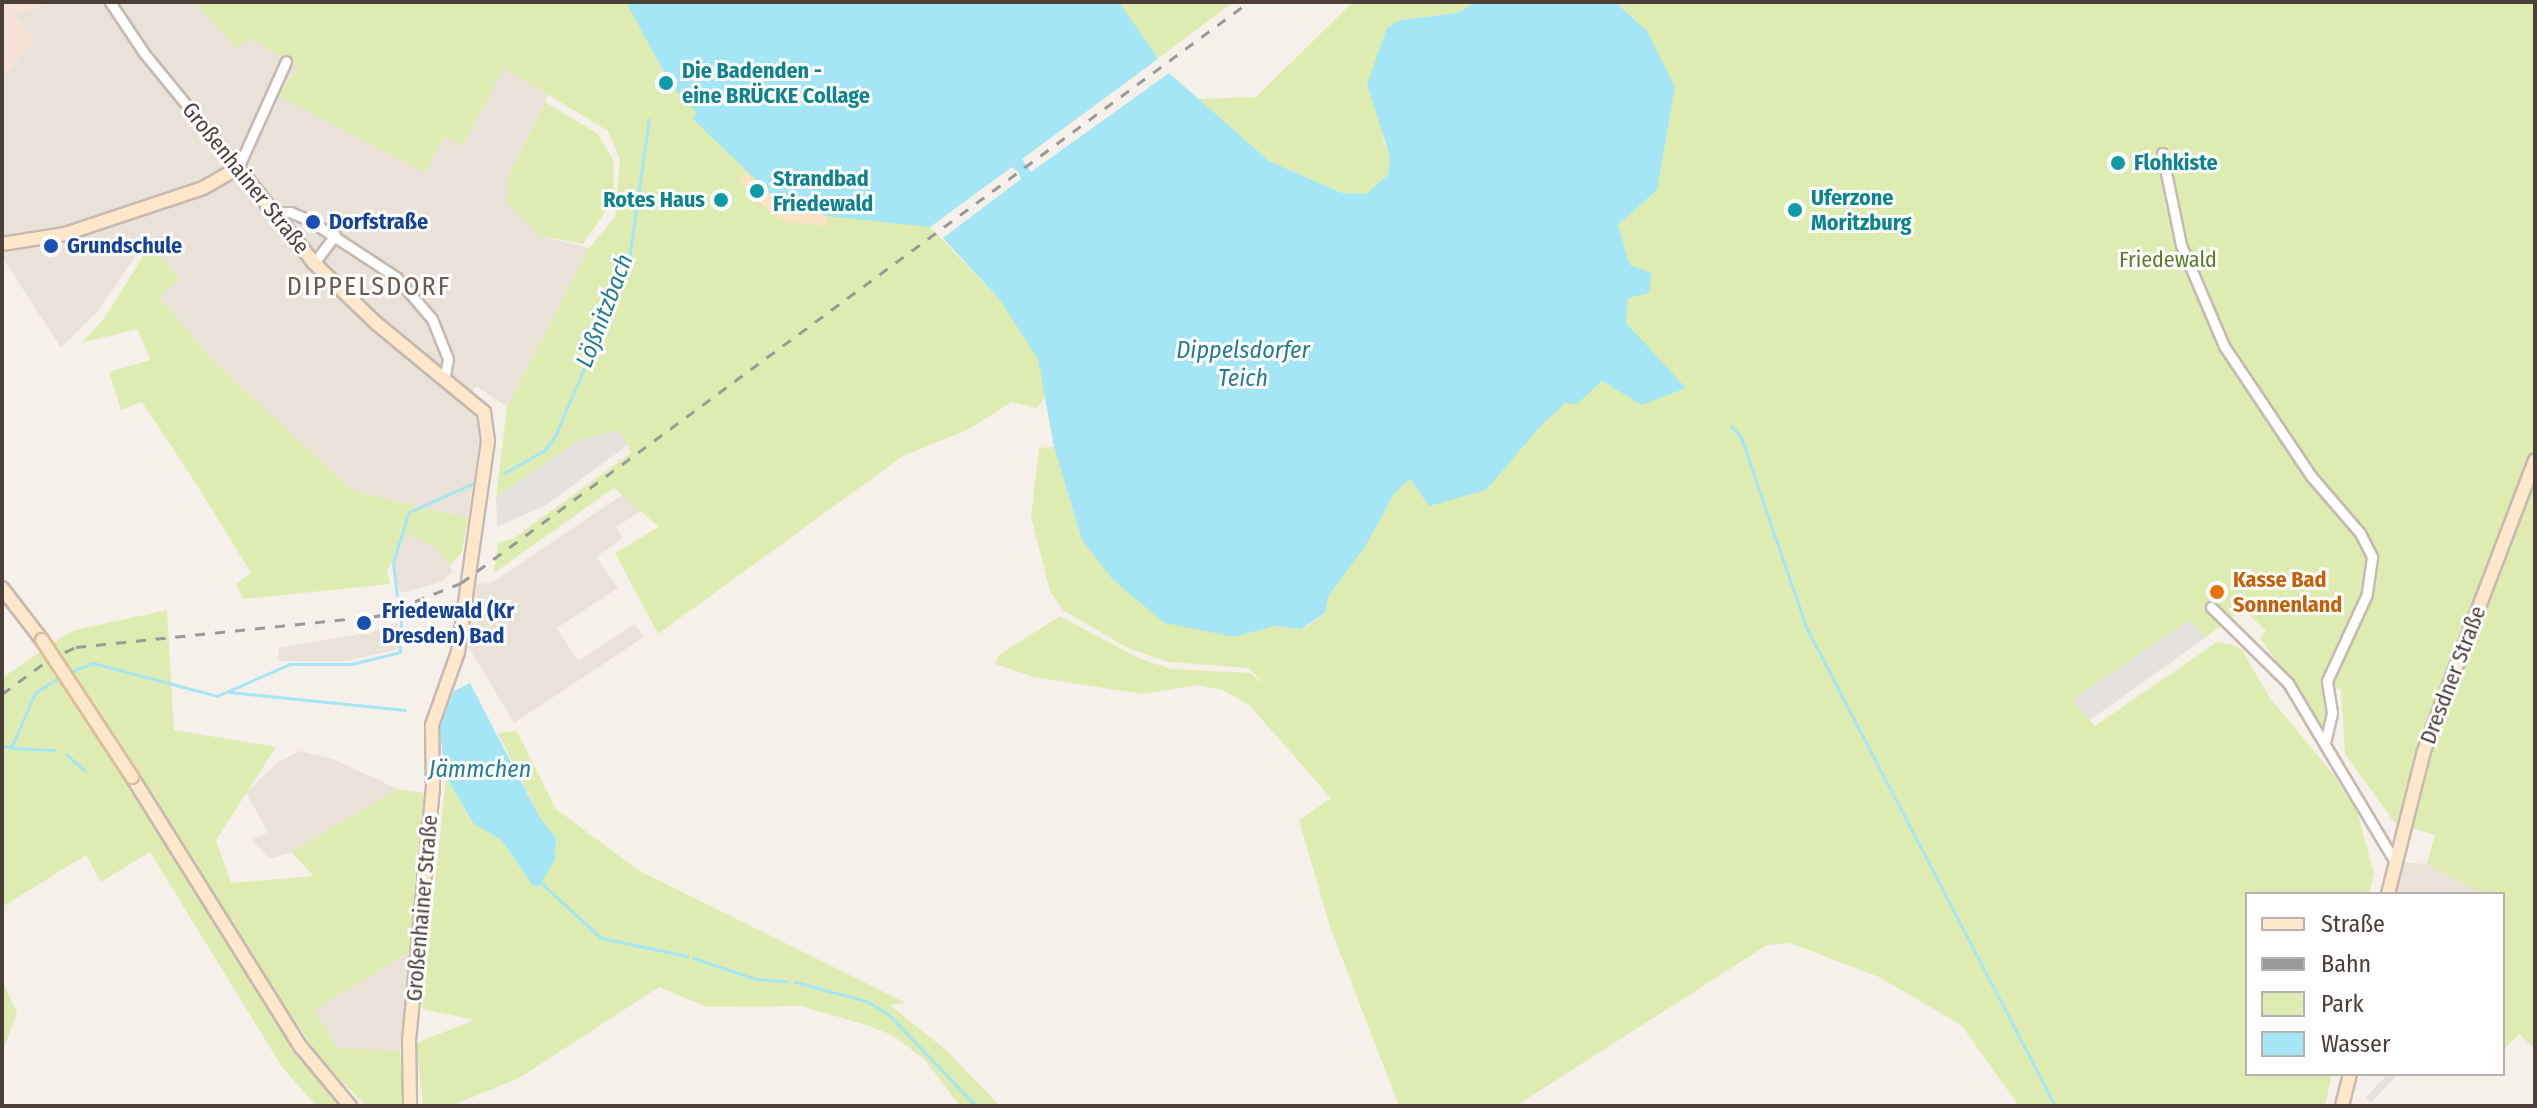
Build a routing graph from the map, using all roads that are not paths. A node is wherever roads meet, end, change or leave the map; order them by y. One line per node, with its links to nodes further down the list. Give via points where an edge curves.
1 (110, 2): 4 (street, Großenhainer Straße, via 144,53)
2 (286, 61): 4 (street)
3 (2162, 153): 13 (street, via 2181,245 2224,346 2372,557 2367,594 2327,681 2332,713)
4 (238, 168): 5 (street, Großenhainer Straße); 7 (street, via 203,188 65,234)
5 (274, 213): 6 (street, via 290,212); 8 (street, Großenhainer Straße)
6 (335, 235): 8 (street); 9 (street, via 378,262 424,306 448,359)
7 (2, 244)
8 (314, 263): 9 (street, Großenhainer Straße)
9 (444, 380): 18 (street, Großenhainer Straße, via 484,412 488,441 458,652 432,725 433,787 409,1039)
10 (2535, 461): 14 (street, Dresdner Straße, via 2424,751)
11 (2, 588): 17 (street, bridge, via 132,777 301,1047)
12 (2211, 607): 13 (street, via 2261,651)
13 (2326, 739): 14 (street)
14 (2395, 862): 15 (street, Dresdner Straße)
15 (2388, 892)
16 (2350, 1076): 19 (street)
17 (350, 1106)
18 (410, 1106)
19 (2342, 1106)

